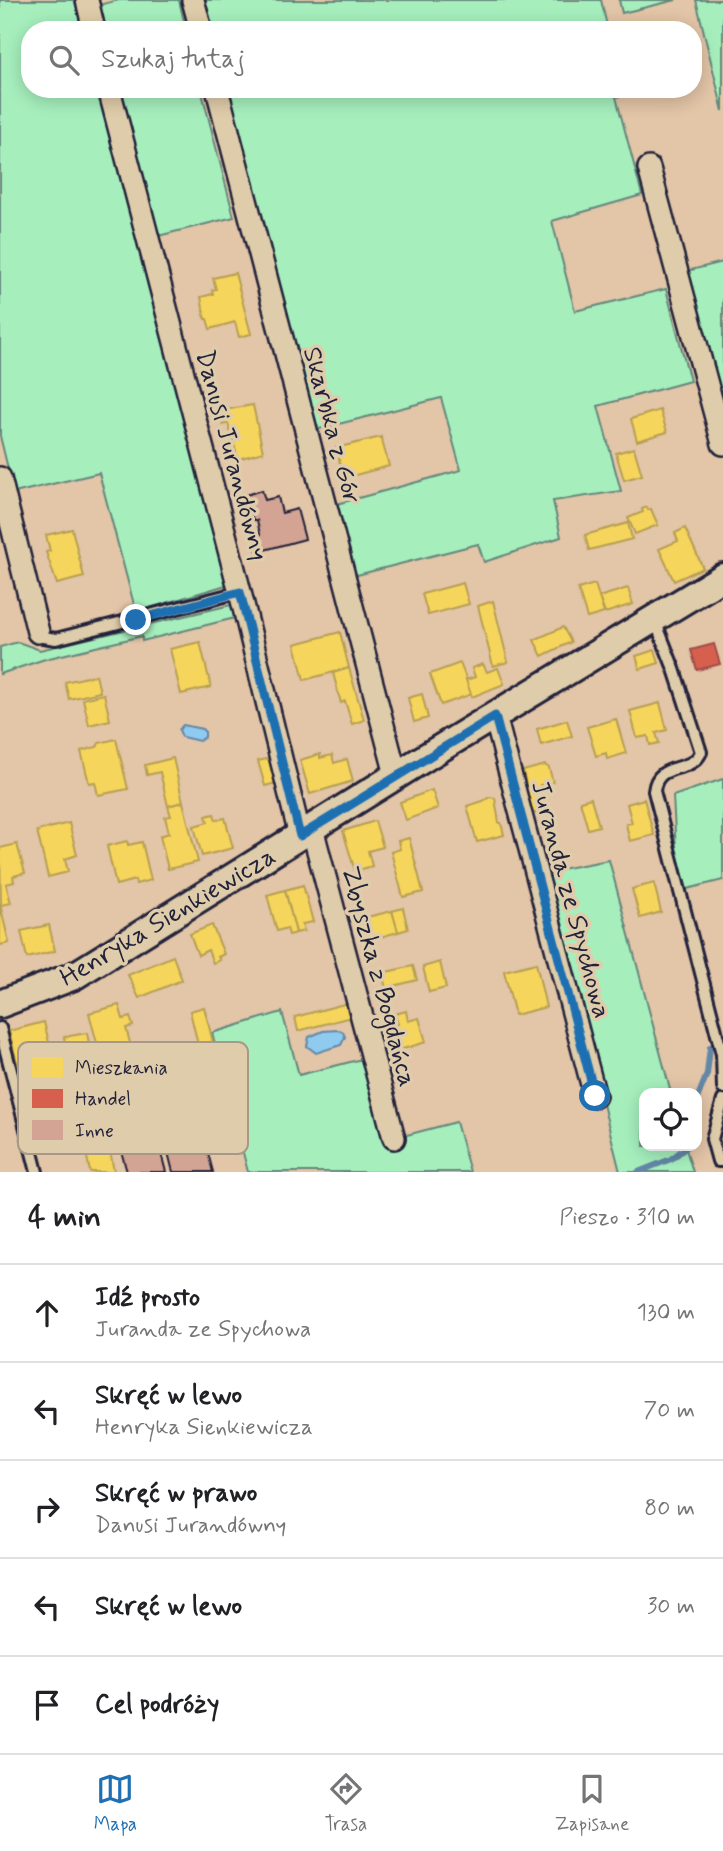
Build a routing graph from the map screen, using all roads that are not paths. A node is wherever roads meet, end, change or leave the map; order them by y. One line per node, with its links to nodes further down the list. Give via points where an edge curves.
1 (87, 0): 3 (street)
2 (193, 0): 4 (street)
3 (92, 21)
4 (199, 21)
5 (111, 98): 11 (street, Danusi Jurandówny)
6 (219, 98): 15 (street, Skarbka z Gór)
7 (649, 168): 8 (street)
8 (723, 444)
9 (0, 478): 13 (street)
10 (723, 577): 12 (street, Henryka Sienkiewicza)
11 (240, 592): 13 (lane, via 56,639); 16 (street, Danusi Jurandówny)
12 (654, 618): 14 (street, Henryka Sienkiewicza); 19 (lane, via 701,752 698,759 665,772 654,791 722,1054)
13 (38, 632)
14 (495, 716): 15 (street, Henryka Sienkiewicza); 20 (street, Juranda ze Spychowa)
15 (396, 775): 16 (street, Henryka Sienkiewicza)
16 (306, 832): 17 (street, Henryka Sienkiewicza, via 74,976); 23 (street, Zbyszka z Bogdańca)
17 (0, 1004)
18 (0, 1028): 21 (lane)
19 (723, 1088)
20 (595, 1096)
21 (18, 1098)
22 (723, 1100): 25 (lane, via 712,1139 719,1161)
23 (394, 1138)
24 (32, 1154): 26 (lane)
25 (723, 1161)
26 (37, 1172)

